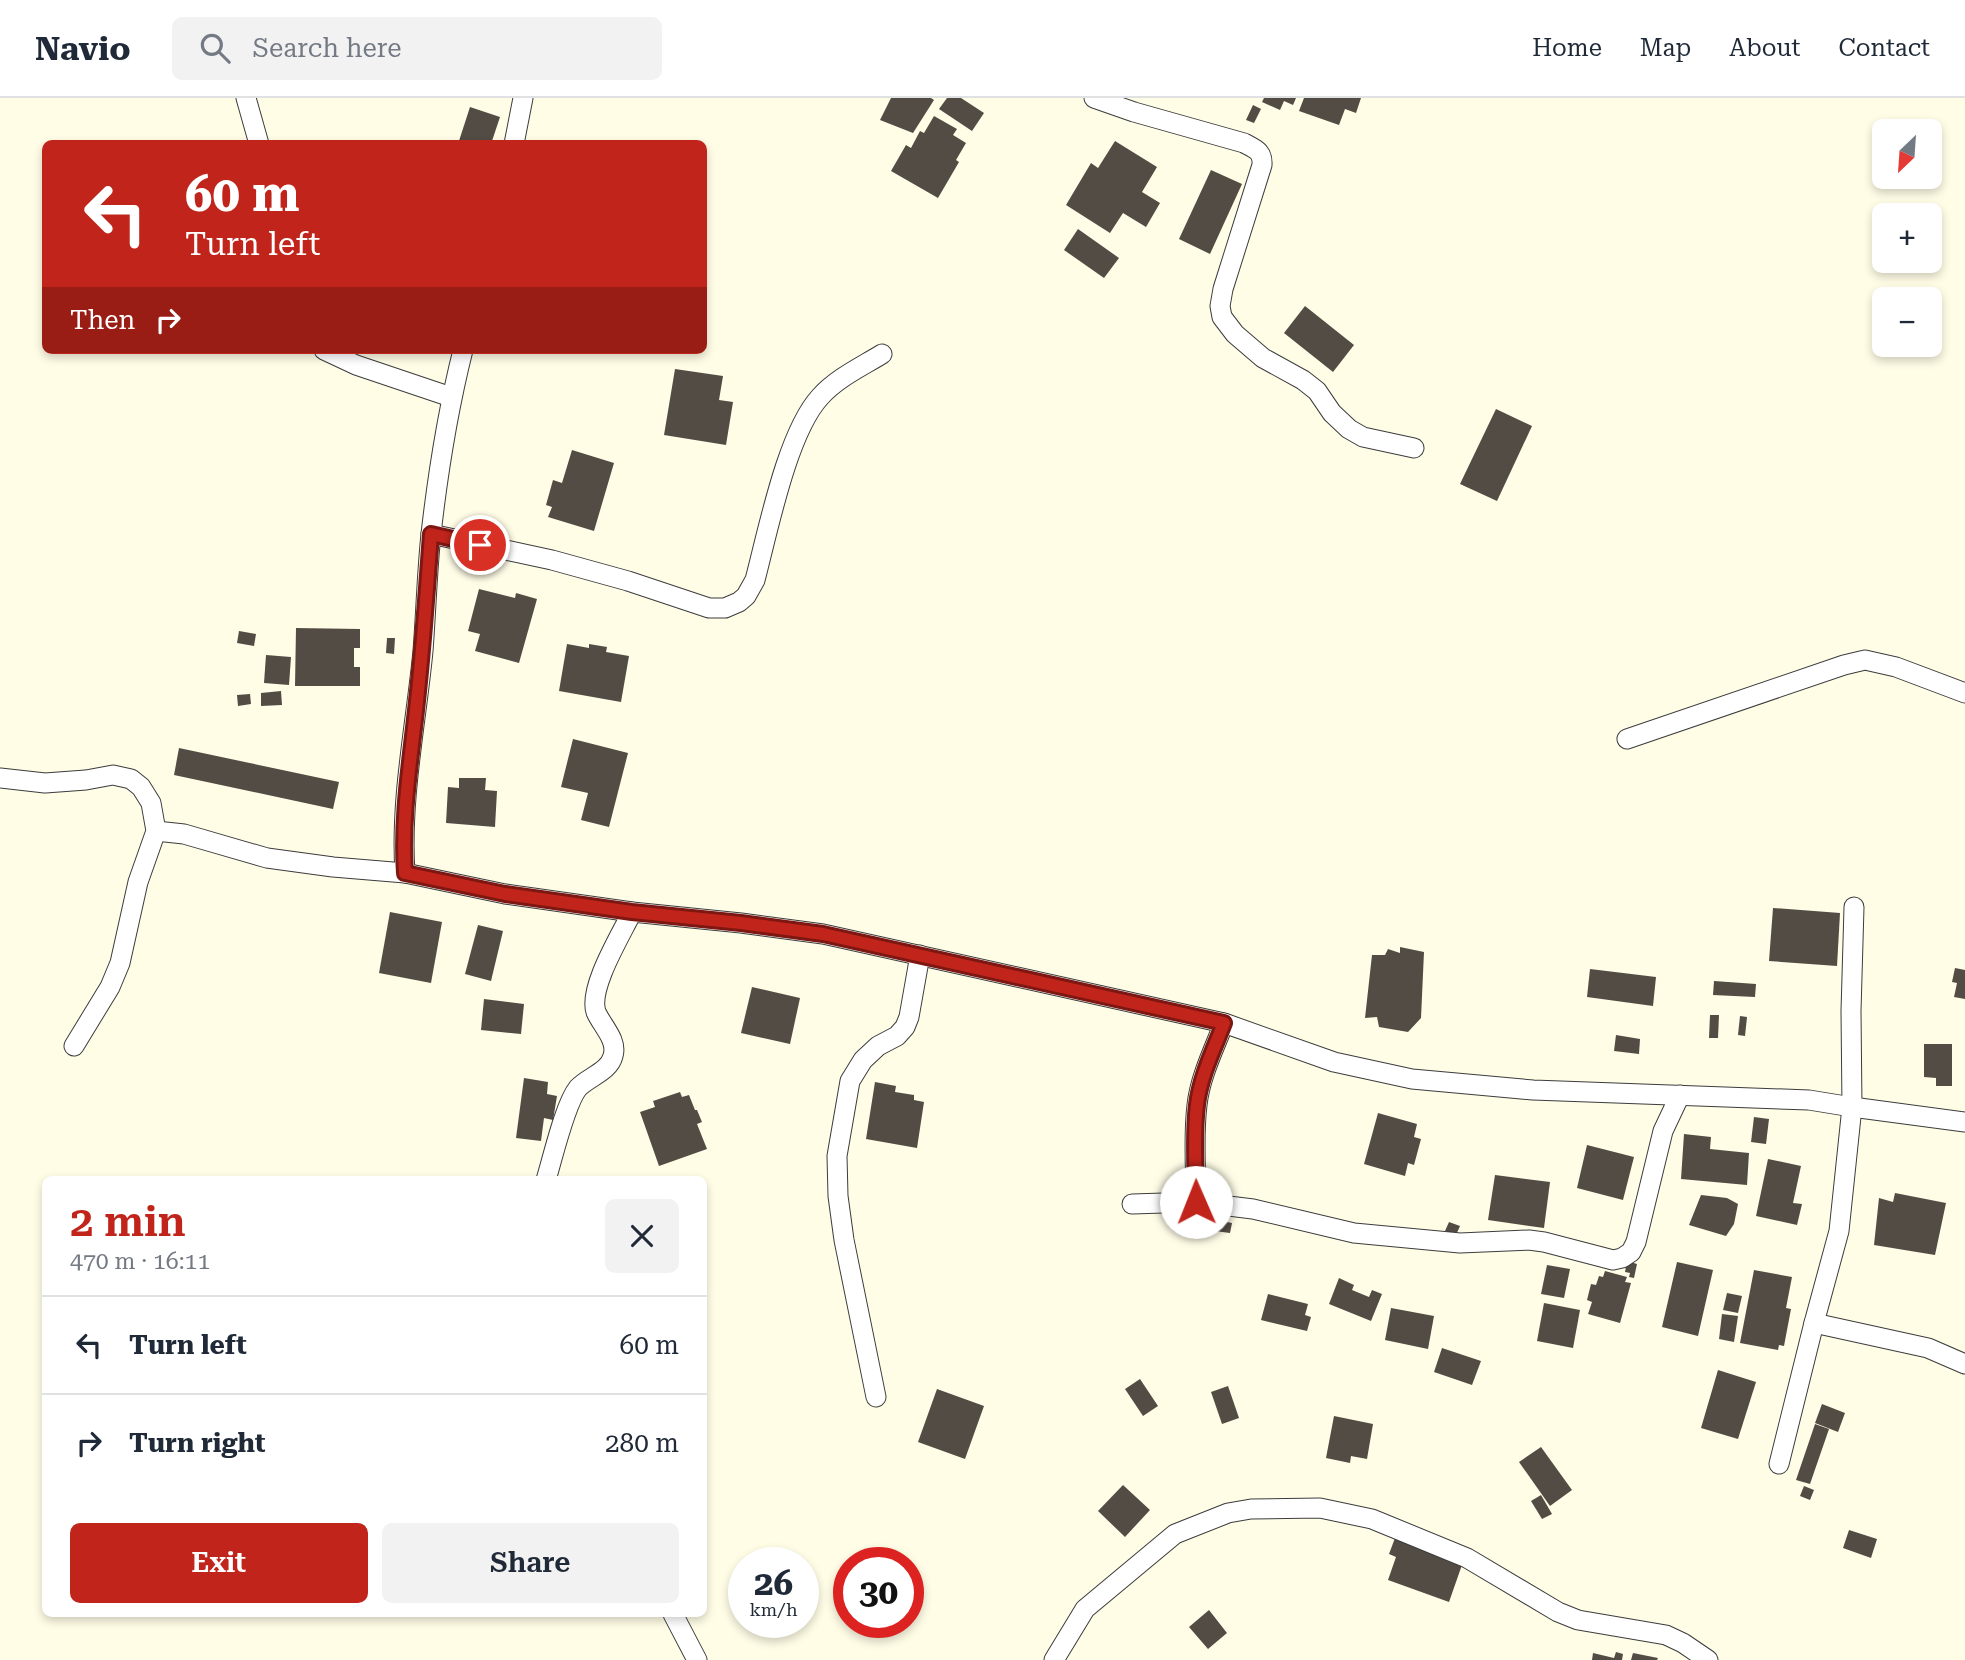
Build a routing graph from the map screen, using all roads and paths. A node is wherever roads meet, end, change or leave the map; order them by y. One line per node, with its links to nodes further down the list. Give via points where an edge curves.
1 (246, 98): 4 (street)
2 (523, 98): 5 (street)
3 (1094, 98): 10 (street, via 1258,150 1262,165 1223,289 1222,317 1263,358 1317,391 1349,429 1363,437)
4 (258, 140)
5 (515, 140)
6 (333, 354): 9 (street)
7 (462, 354): 9 (street)
8 (882, 354): 11 (street, via 838,380 804,420 786,464 755,580 746,596 726,608 709,608 552,560)
9 (451, 397): 11 (street)
10 (1414, 447)
11 (431, 534): 16 (street, via 405,809)
12 (1965, 693): 13 (street, via 1865,660)
13 (1627, 739)
14 (0, 778): 15 (street, via 45,783 113,775 131,779 150,803)
15 (156, 831): 16 (street, via 196,836 267,858); 21 (street, via 138,882 120,962)
16 (405, 873): 18 (street, via 505,894)
17 (1854, 907): 23 (street)
18 (632, 912): 19 (street, via 823,934); 25 (street, via 595,996 613,1057 573,1096)
19 (920, 955): 20 (street); 30 (street, via 905,1027 863,1060 850,1081 837,1156 844,1240)
20 (1224, 1023): 22 (street, via 1334,1062 1412,1079 1533,1090); 26 (street, via 1197,1104)
21 (74, 1046)
22 (1680, 1095): 23 (street, via 1809,1100); 26 (street, via 1663,1131 1636,1242 1631,1252 1613,1260 1530,1240 1460,1243 1354,1233 1253,1209)
23 (1852, 1107): 24 (street); 28 (street, via 1839,1231)
24 (1965, 1122)
25 (548, 1176)
26 (1196, 1202): 27 (street)
27 (1132, 1205)
28 (1814, 1323): 29 (street, via 1928,1348); 31 (street)
29 (1965, 1364)
30 (876, 1397)
31 (1779, 1464)
32 (675, 1617): 33 (street)
33 (697, 1660)
34 (1054, 1660): 35 (street, via 1085,1609 1175,1534 1228,1513 1320,1508 1372,1519 1467,1559 1558,1612 1666,1635)
35 (1708, 1660)

